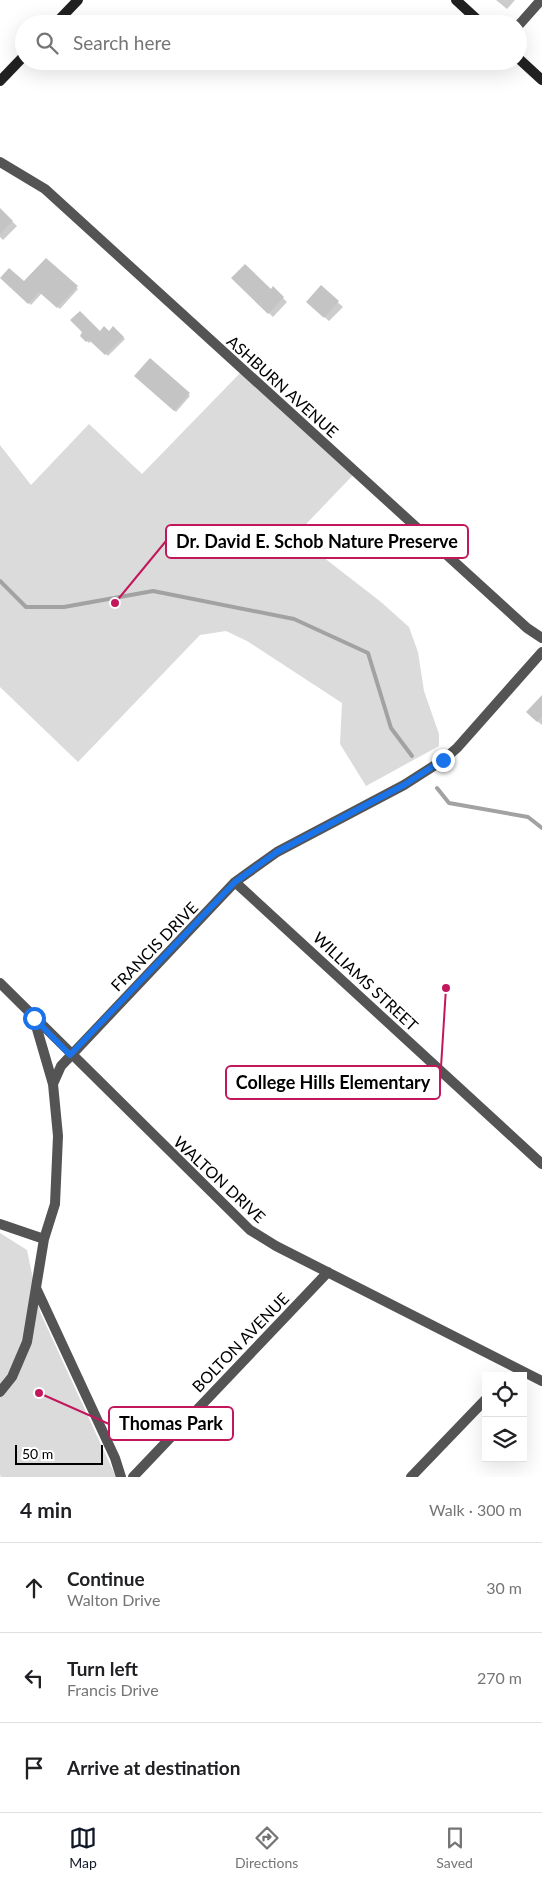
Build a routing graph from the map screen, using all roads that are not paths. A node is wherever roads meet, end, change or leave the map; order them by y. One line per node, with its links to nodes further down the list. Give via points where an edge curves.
1 (78, 0): 4 (street)
2 (456, 0): 5 (street)
3 (541, 0): 6 (street)
4 (64, 15)
5 (472, 15)
6 (527, 16)
7 (15, 65): 10 (street)
8 (527, 66): 9 (street)
9 (542, 80)
10 (0, 81)
11 (0, 162): 12 (street, ASHBURN AVENUE, via 45,189 527,628)
12 (542, 638)
13 (542, 652): 14 (street, FRANCIS DRIVE, via 458,748 443,760 404,785 277,852)
14 (235, 882): 17 (street, FRANCIS DRIVE); 19 (street, WILLIAMS STREET)
15 (0, 983): 16 (street, WALTON DRIVE)
16 (34, 1018): 17 (street, WALTON DRIVE); 18 (street)
17 (70, 1055): 18 (street, FRANCIS DRIVE); 22 (street, WALTON DRIVE, via 250,1230)
18 (52, 1084): 21 (street, via 58,1136 56,1191)
19 (542, 1164)
20 (0, 1224): 21 (street)
21 (44, 1239): 23 (street)
22 (328, 1272): 24 (street, WALTON DRIVE); 30 (street, BOLTON AVENUE)
23 (36, 1289): 27 (street, via 23,1354); 29 (street)
24 (516, 1367): 25 (street); 26 (street, WALTON DRIVE)
25 (512, 1372)
26 (542, 1381)
27 (0, 1392)
28 (482, 1403): 31 (street)
29 (121, 1477)
30 (133, 1477)
31 (412, 1477)

